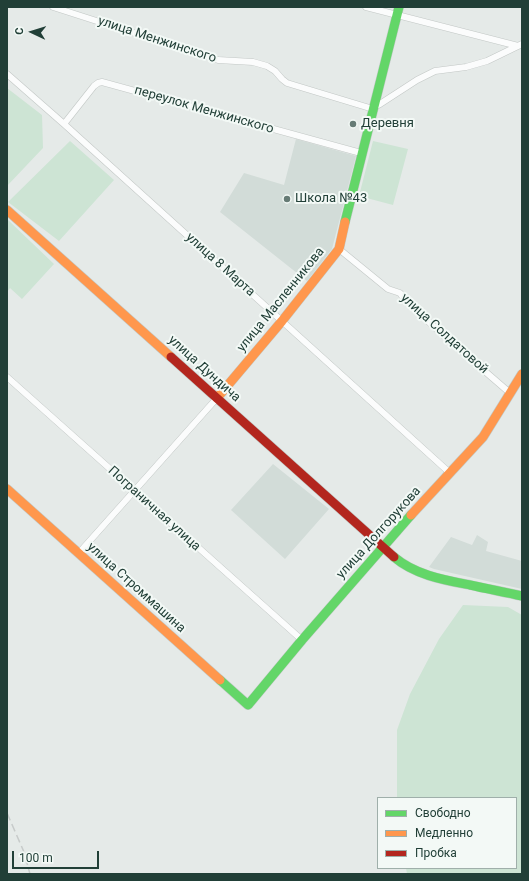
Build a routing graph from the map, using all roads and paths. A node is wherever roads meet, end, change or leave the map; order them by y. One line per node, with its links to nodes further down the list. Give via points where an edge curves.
1 (53, 7): 6 (street, улица Менжинского, via 218,60 253,62 267,66 287,82)
2 (366, 7): 3 (street)
3 (398, 11): 4 (street); 6 (street, улица Масленникова)
4 (520, 45): 6 (street, via 487,61 435,71)
5 (7, 74): 7 (street, улица 8 Марта)
6 (373, 108): 8 (street, улица Масленникова)
7 (64, 124): 8 (street, переулок Менжинского, via 94,86 102,82); 11 (street, улица 8 Марта)
8 (361, 153): 10 (street, улица Масленникова)
9 (7, 210): 15 (street, улица Дундича)
10 (339, 248): 11 (street, улица Масленникова); 14 (street, улица Солдатовой, via 388,289 400,293 442,335)
11 (282, 321): 15 (street, улица Масленникова); 16 (street, улица 8 Марта)
12 (522, 374): 14 (street, улица Долгорукова)
13 (7, 377): 18 (street, Пограничная улица)
14 (510, 393): 16 (street, улица Долгорукова, via 483,437)
15 (217, 398): 18 (street, улица Масленникова); 19 (street, улица Дундича)
16 (450, 473): 19 (street, улица Долгорукова)
17 (7, 489): 20 (street, улица Строммашина)
18 (134, 491): 20 (street, улица Масленникова); 22 (street, Пограничная улица)
19 (383, 546): 21 (street, улица Дундича, via 400,562 425,575); 22 (street, улица Долгорукова)
20 (78, 554): 23 (street, улица Строммашина)
21 (522, 596)
22 (302, 640): 23 (street, улица Долгорукова)
23 (248, 704)

